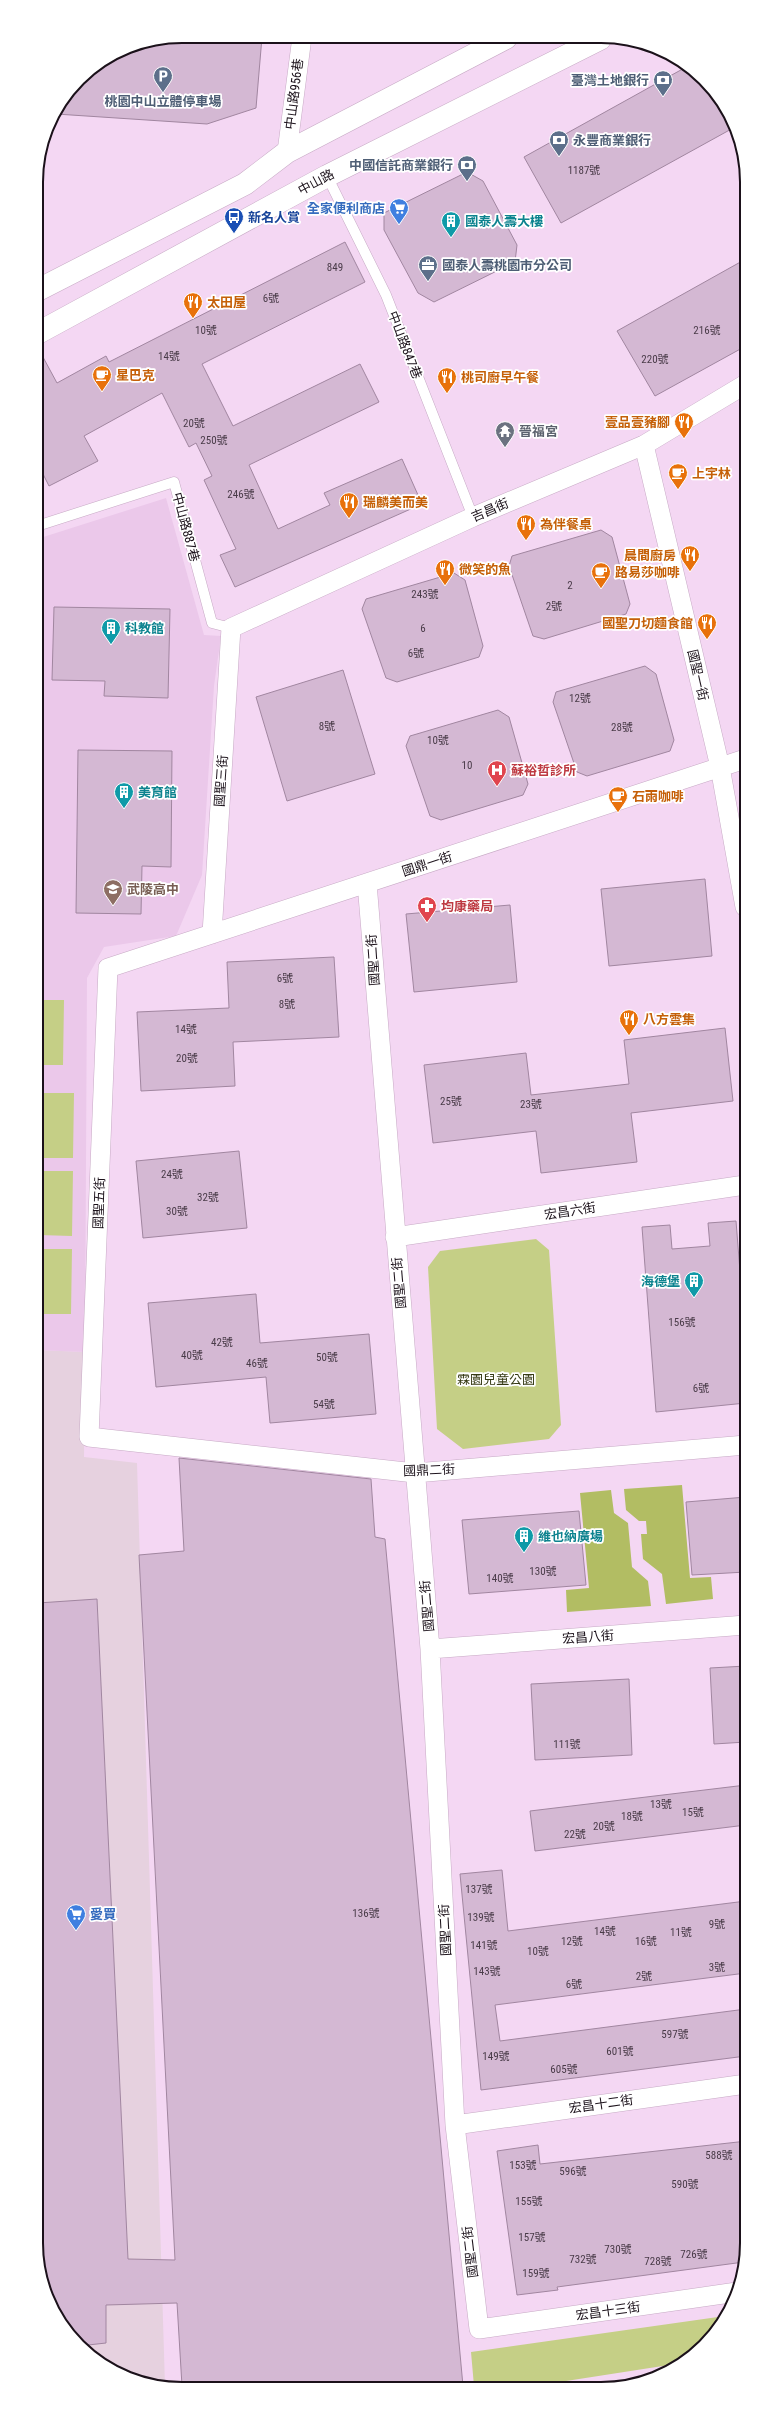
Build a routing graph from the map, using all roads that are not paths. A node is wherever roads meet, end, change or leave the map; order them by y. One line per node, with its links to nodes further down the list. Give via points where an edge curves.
1 (301, 43): 4 (street, 中山路956巷)
2 (496, 43): 4 (main road)
3 (592, 43): 5 (main road, 中山路)
4 (287, 152): 6 (main road, via 245,184)
5 (326, 176): 7 (main road, 中山路); 10 (lane, 中山路847巷, via 386,295)
6 (43, 287)
7 (43, 330)
8 (740, 387): 9 (street, 吉昌街)
9 (644, 444): 10 (street, 吉昌街); 14 (street, 國聖一街)
10 (472, 517): 12 (street, 吉昌街)
11 (43, 524): 12 (lane, 中山路887巷, via 174,482 212,623)
12 (230, 628): 17 (street, 國聖三街)
13 (740, 761): 14 (street, 國鼎一街)
14 (720, 767): 15 (street, 國聖一街); 16 (street, 國鼎一街)
15 (740, 879)
16 (367, 883): 17 (street, 國鼎一街); 20 (street, 國聖二街)
17 (212, 934): 18 (street, 國鼎一街)
18 (108, 968): 21 (street, 國聖五街)
19 (740, 1186): 20 (street, 宏昌六街)
20 (395, 1237): 23 (street, 國聖二街)
21 (89, 1437): 23 (street, 國鼎二街)
22 (740, 1446): 23 (street, 國鼎二街)
23 (415, 1473): 25 (street, 國聖二街)
24 (740, 1624): 25 (street, 宏昌八街)
25 (430, 1649): 27 (street, 國聖二街)
26 (740, 2085): 27 (street, 宏昌十二街)
27 (455, 2125): 29 (street, 國聖二街)
28 (730, 2293): 29 (street, 宏昌十三街)
29 (479, 2329)

